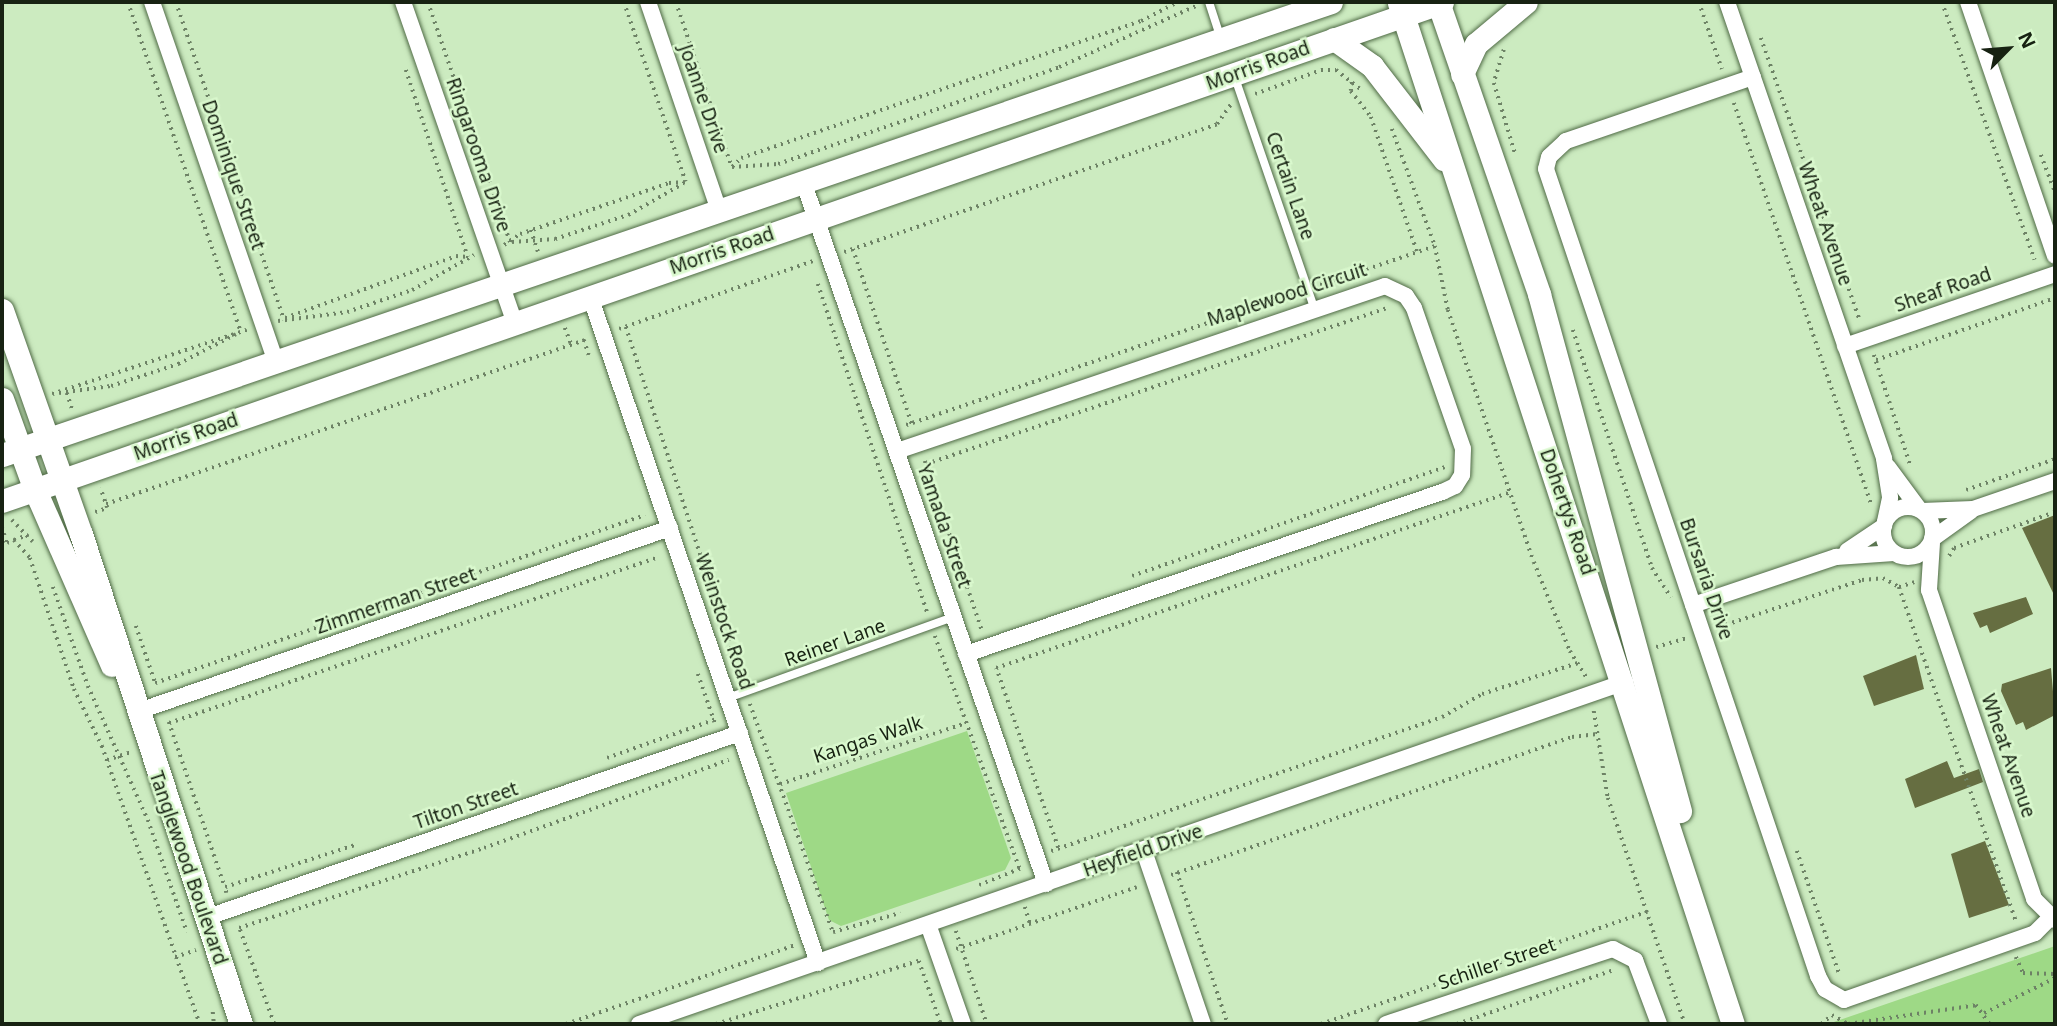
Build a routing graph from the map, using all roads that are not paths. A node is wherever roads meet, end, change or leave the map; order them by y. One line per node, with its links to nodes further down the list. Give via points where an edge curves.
1 (152, 2): 30 (street, Dominique Street)
2 (403, 2): 24 (street, Ringarooma Drive)
3 (648, 2): 20 (street, Joanne Drive)
4 (1208, 2): 13 (lane)
5 (1281, 2): 12 (street)
6 (1331, 2): 12 (street, Morris Road)
7 (1439, 2): 11 (street, Morris Road); 15 (street, Dohertys Road)
8 (1525, 2): 15 (street, via 1476,44)
9 (1727, 2): 17 (street, Wheat Avenue)
10 (1968, 2): 22 (street)
11 (1401, 9): 14 (street, Morris Road); 18 (street, Dohertys Road)
12 (1256, 25): 13 (street, Morris Road)
13 (1221, 38): 19 (street, Morris Road)
14 (1334, 38): 16 (street, Morris Road); 18 (street, via 1372,66 1400,108)
15 (1462, 74): 51 (street, Dohertys Road, via 1539,294)
16 (1234, 75): 21 (street, Morris Road); 26 (lane, Certain Lane)
17 (1753, 77): 29 (street, Wheat Avenue); 48 (street, Bursaria Drive, via 1566,141 1549,158 1546,169)
18 (1452, 169): 51 (street, Dohertys Road)
19 (803, 181): 20 (street, Morris Road); 21 (street, Yamada Street)
20 (719, 210): 24 (street, Morris Road)
21 (816, 218): 25 (street, Morris Road); 33 (street, Yamada Street)
22 (2055, 255)
23 (2055, 274): 29 (street, Sheaf Road)
24 (501, 284): 28 (street, Ringarooma Drive); 30 (street, Morris Road)
25 (590, 296): 28 (street, Morris Road); 43 (street, Weinstock Road)
26 (1314, 307): 33 (street, Maplewood Circuit); 50 (street, Maplewood Circuit, via 1373,287 1385,286 1406,296 1463,449 1464,463 1455,486)
27 (2, 310): 32 (street, Tanglewood Boulevard)
28 (514, 323): 36 (street, Morris Road)
29 (1845, 346): 35 (street, Wheat Avenue)
30 (275, 362): 32 (street, Morris Road)
31 (2, 400): 34 (street, Tanglewood Boulevard)
32 (47, 440): 34 (street, Morris Road); 36 (street, Tanglewood Boulevard)
33 (897, 451): 49 (street, Yamada Street)
34 (10, 452): 38 (street, Tanglewood Boulevard)
35 (1884, 459): 41 (street, Wheat Avenue); 42 (street, Wheat Avenue, via 1890,498)
36 (62, 481): 38 (street, Morris Road); 53 (street, Tanglewood Boulevard, via 117,642)
37 (2055, 481): 40 (street)
38 (35, 490): 39 (street, Morris Road); 53 (street, Tanglewood Boulevard)
39 (3, 501)
40 (1973, 509): 41 (street); 44 (street)
41 (1921, 510): 42 (street, via 1903,507); 44 (street, via 1933,527)
42 (1881, 519): 45 (street, via 1886,545); 46 (street)
43 (670, 528): 52 (street, Weinstock Road); 53 (street, Zimmerman Street)
44 (1932, 541): 45 (street, via 1921,555); 47 (street, Wheat Avenue)
45 (1896, 554): 46 (street); 47 (street)
46 (1836, 557): 48 (street)
47 (1923, 578): 58 (street, Wheat Avenue, via 2034,899)
48 (1693, 605): 58 (street, Bursaria Drive, via 1818,975 1844,1000 2012,942)
49 (953, 617): 50 (street, Yamada Street); 52 (lane, Reiner Lane)
50 (966, 654): 56 (street, Yamada Street)
51 (1635, 678): 55 (street, Heyfield Drive); 68 (street, Dohertys Road)
52 (728, 698): 54 (street, Weinstock Road)
53 (135, 712): 57 (street, Tanglewood Boulevard)
54 (740, 733): 57 (street, Tilton Street); 60 (street, Weinstock Road)
55 (1144, 851): 56 (street, Heyfield Drive); 65 (street)
56 (1046, 884): 59 (street, Heyfield Drive)
57 (205, 918): 62 (street, Tanglewood Boulevard)
58 (2053, 919)
59 (929, 927): 60 (street, Heyfield Drive); 64 (street)
60 (818, 963): 63 (street, Heyfield Drive)
61 (1427, 1017): 66 (street, Schiller Street); 67 (street, Schiller Street, via 1601,951 1623,951 1641,972)
62 (241, 1024)
63 (639, 1024)
64 (963, 1024)
65 (1203, 1024)
66 (1386, 1024)
67 (1659, 1024)
68 (1733, 1024)

